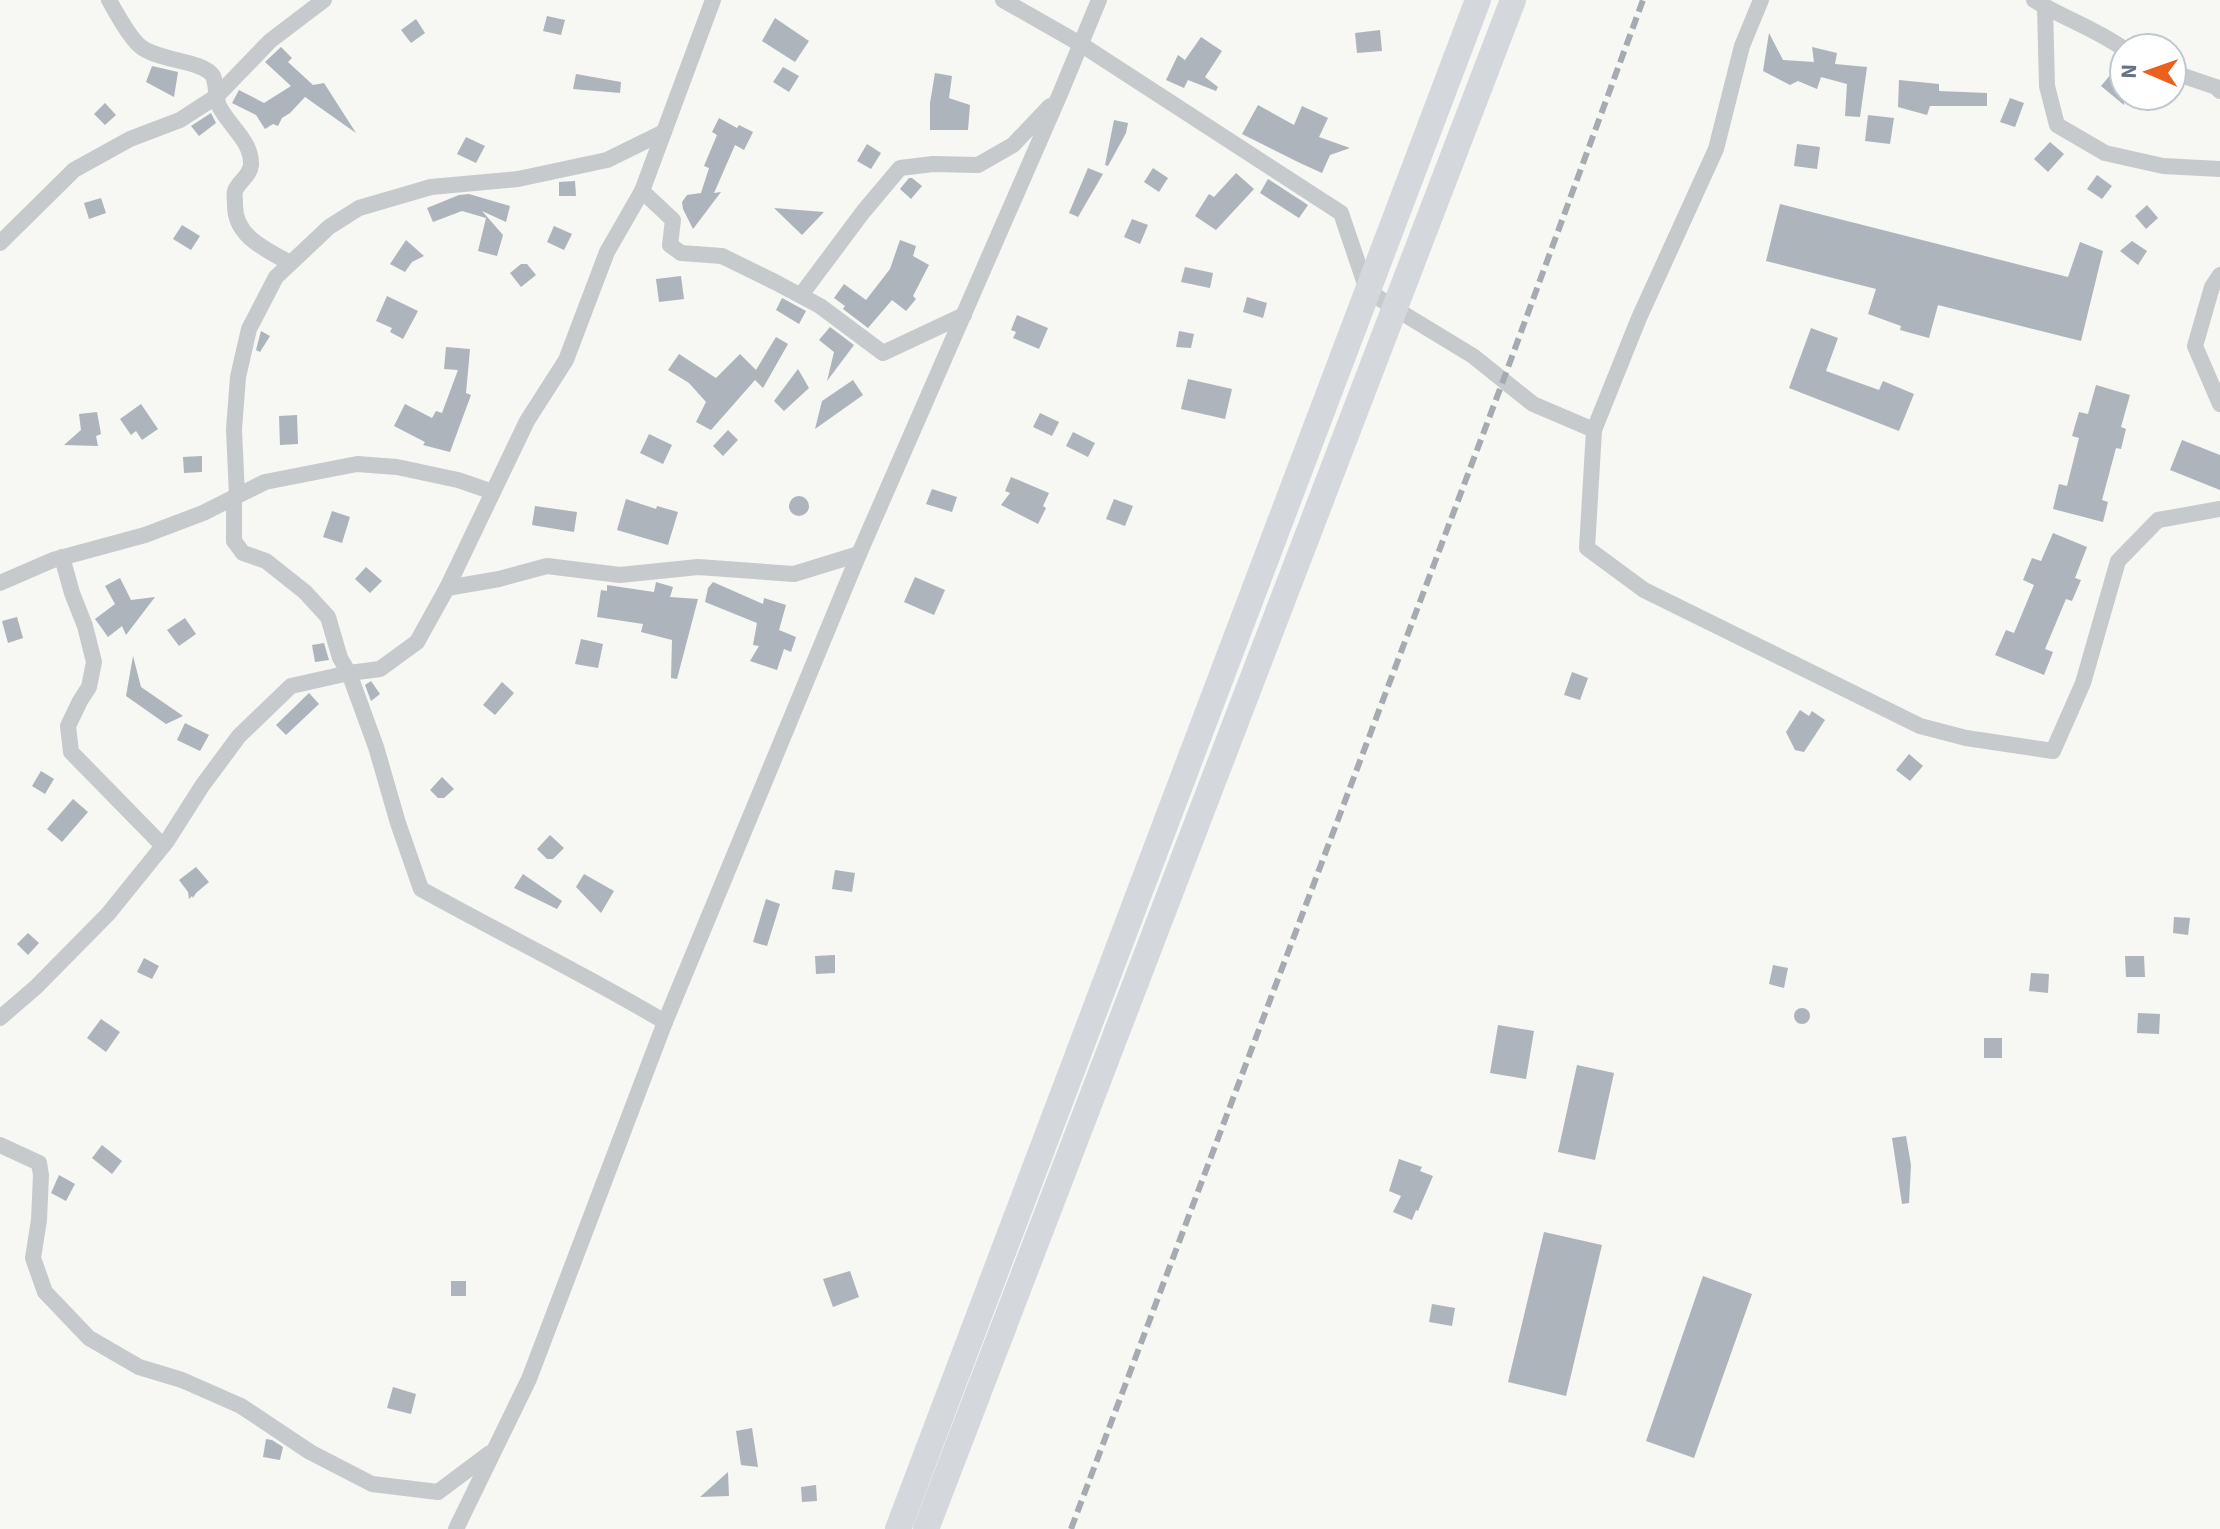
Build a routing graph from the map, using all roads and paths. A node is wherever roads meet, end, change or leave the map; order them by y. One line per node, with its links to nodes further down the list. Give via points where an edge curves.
1 (109, 0): 15 (street, via 140,47 201,66 213,76)
2 (324, 0): 15 (street, via 270,41)
3 (713, 0): 16 (street)
4 (1003, 0): 11 (street)
5 (1099, 0): 11 (street)
6 (1478, 0): 22 (highway)
7 (1513, 0): 24 (highway)
8 (1761, 0): 27 (street, via 1742,46 1716,149)
9 (2040, 4): 10 (street); 17 (street, via 2047,86 2057,125 2105,153 2163,166)
10 (2108, 38)
11 (1082, 45): 14 (street); 22 (street, via 1341,213)
12 (2188, 77): 13 (street)
13 (2220, 91)
14 (1060, 94): 23 (street, via 1013,145 978,165 900,168); 25 (street)
15 (217, 96): 19 (street, via 180,120 130,139 74,170); 20 (street, via 245,143 251,166 235,191 242,232)
16 (664, 132): 18 (street); 20 (street, via 607,160 518,179 431,187 359,208)
17 (2220, 169)
18 (642, 191): 23 (street, via 673,220 670,245 681,253 722,256); 28 (street, via 607,252 566,360 527,421)
19 (0, 243)
20 (290, 263): 29 (street, via 276,277 249,329 243,353 234,429)
21 (2220, 275): 26 (street, via 2195,346)
22 (1367, 290): 24 (street); 42 (highway)
23 (801, 295): 25 (street, via 883,353)
24 (1394, 308): 27 (street, via 1473,356 1533,404); 43 (highway)
25 (964, 315): 31 (street)
26 (2220, 404)
27 (1594, 430): 30 (street, via 1587,548 1644,590 1920,726 2053,751 2083,683 2118,561 2158,520)
28 (493, 492): 29 (street, via 412,470 357,464 265,482); 34 (street)
29 (236, 496): 32 (street, via 145,535); 35 (street, via 234,541 243,553 286,576 328,617)
30 (2220, 509)
31 (859, 554): 34 (street, via 794,574 698,567 620,575 547,566); 38 (street)
32 (62, 557): 33 (street); 36 (street, via 94,662 89,687 68,726 71,752)
33 (0, 583)
34 (447, 588): 35 (street, via 417,642 380,669)
35 (349, 673): 36 (street, via 291,686 239,736); 38 (street, via 421,889)
36 (163, 846): 37 (street, via 108,914)
37 (0, 1018)
38 (665, 1022): 40 (street, via 529,1379)
39 (0, 1145): 40 (street, via 39,1163 33,1258 45,1292 89,1338 139,1367 241,1406 310,1452 372,1484 438,1492)
40 (495, 1450): 41 (street)
41 (456, 1529)
42 (898, 1529)
43 (926, 1529)

